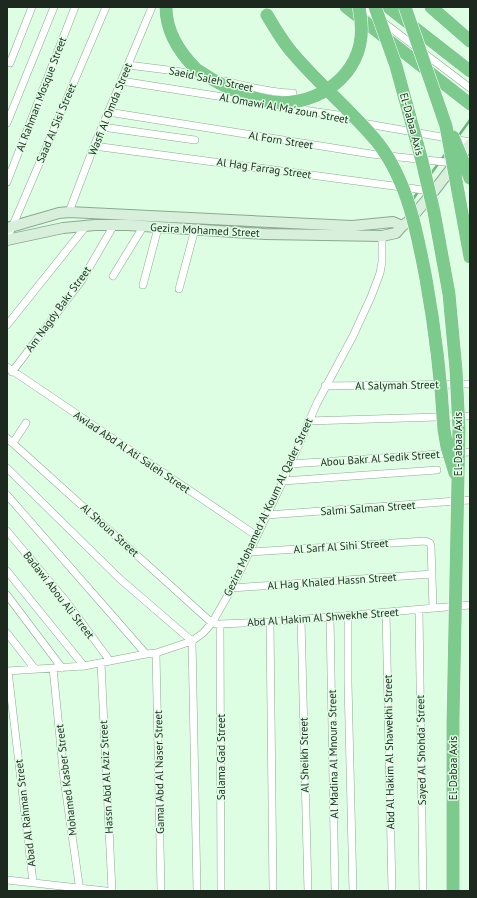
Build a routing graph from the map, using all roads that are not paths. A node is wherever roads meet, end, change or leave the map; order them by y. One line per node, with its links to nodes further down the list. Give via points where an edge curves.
1 (32, 7): 16 (street)
2 (54, 7): 24 (street)
3 (75, 7): 32 (street, Al Rahman Mosque Street)
4 (106, 7): 39 (street, Saad Al Sisi Street)
5 (152, 7): 17 (street, Wasfi Al Omda Street)
6 (166, 7): 9 (highway, bridge, via 173,40 183,56 196,69 216,83 236,92 268,102 289,102 309,99 326,91 349,69 357,54 361,37)
7 (263, 7): 60 (highway, bridge, via 291,51 379,144 405,193 414,219 432,315 447,447)
8 (346, 7): 22 (highway, bridge)
9 (359, 7)
10 (363, 7): 20 (street)
11 (375, 7): 60 (highway, El-Dabaa Axis, bridge, via 396,66 420,154 449,294 459,429)
12 (388, 7): 18 (highway, bridge)
13 (405, 7): 26 (highway, bridge)
14 (431, 7): 15 (highway)
15 (470, 41)
16 (10, 64)
17 (128, 65): 19 (street, Wasfi Al Omda Street); 21 (street, Saeid Saleh Street, via 176,71 257,89)
18 (470, 71)
19 (121, 81): 23 (street, Wasfi Al Omda Street); 28 (street, Al Omawi Al Ma'zoun Street, via 338,115 374,125)
20 (470, 88)
21 (294, 93)
22 (470, 104)
23 (108, 112): 25 (street, Wasfi Al Omda Street); 30 (street, Al Forn Street, via 371,154)
24 (7, 123)
25 (102, 126): 27 (street); 29 (street, Wasfi Al Omda Street)
26 (446, 126): 31 (highway, bridge, via 457,144); 44 (highway, bridge)
27 (195, 140)
28 (470, 143): 30 (main road, Gezira Mohamed Street)
29 (94, 146): 33 (street, Al Hag Farrag Street); 34 (street, Wasfi Al Omda Street)
30 (456, 163): 33 (main road, Gezira Mohamed Street)
31 (470, 178)
32 (7, 182)
33 (434, 191): 37 (main road, Gezira Mohamed Street)
34 (69, 212): 37 (main road, Gezira Mohamed Street, via 352,226 393,222); 39 (main road, Gezira Mohamed Street)
35 (114, 225): 36 (main road, Gezira Mohamed Street); 38 (main road, Gezira Mohamed Street); 49 (street, Am Nagdy Bakr Street, via 82,280)
36 (87, 226): 43 (main road, Gezira Mohamed Street, via 63,228); 48 (street)
37 (402, 226): 42 (main road, Gezira Mohamed Street, via 396,233)
38 (143, 227): 40 (main road, Gezira Mohamed Street); 45 (street)
39 (10, 228): 43 (street, Saad Al Sisi Street)
40 (158, 228): 41 (main road, Gezira Mohamed Street); 46 (street)
41 (195, 230): 42 (main road, Gezira Mohamed Street); 47 (street)
42 (382, 236): 51 (street, Gezira Mohamed Al Koum Al Qader Street, via 380,273 352,336)
43 (7, 240)
44 (470, 257)
45 (113, 276)
46 (143, 285)
47 (179, 289)
48 (7, 325)
49 (10, 370): 66 (street, Awlad Abd Al Ati Saleh Street)
50 (470, 384): 51 (street, Al Salymah Street)
51 (325, 386): 53 (street, Gezira Mohamed Al Koum Al Qader Street)
52 (470, 416): 53 (street)
53 (308, 421): 57 (street, Gezira Mohamed Al Koum Al Qader Street)
54 (26, 423): 55 (street)
55 (10, 441): 80 (street, Al Shoun Street)
56 (470, 452): 57 (street, Abou Bakr Al Sedik Street)
57 (290, 464): 61 (street, Gezira Mohamed Al Koum Al Qader Street)
58 (7, 468): 83 (street, via 120,579)
59 (437, 470): 61 (street)
60 (458, 479): 107 (highway, El-Dabaa Axis, bridge, via 453,721)
61 (283, 481): 64 (street, Gezira Mohamed Al Koum Al Qader Street)
62 (7, 495): 85 (street)
63 (470, 500): 64 (street, Salmi Salman Street)
64 (267, 515): 66 (street, Gezira Mohamed Al Koum Al Qader Street)
65 (7, 531): 86 (street, Badawi Abou Ali Street, via 66,601)
66 (257, 536): 67 (street, Gezira Mohamed Al Koum Al Qader Street)
67 (249, 552): 69 (street, Al Sarf Al Sihi Street, via 425,540 431,546); 70 (street, Gezira Mohamed Al Koum Al Qader Street)
68 (7, 570): 88 (street)
69 (432, 574): 70 (street, Al Hag Khaled Hassn Street); 73 (street)
70 (232, 588): 80 (street, Gezira Mohamed Al Koum Al Qader Street)
71 (7, 595): 90 (street)
72 (470, 605): 73 (street, Abd Al Hakim Al Shwekhe Street)
73 (433, 608): 74 (street, Abd Al Hakim Al Shwekhe Street)
74 (419, 610): 75 (street, Abd Al Hakim Al Shwekhe Street); 106 (street, Sayed Al Shohda' Street)
75 (386, 612): 76 (street, Abd Al Hakim Al Shwekhe Street); 105 (street, Abd Al Hakim Al Shawekhi Street)
76 (348, 615): 77 (street, Abd Al Hakim Al Shwekhe Street); 104 (street)
77 (330, 617): 78 (street, Abd Al Hakim Al Shwekhe Street); 103 (street, Al Madina Al Mnoura Street)
78 (301, 619): 79 (street, Abd Al Hakim Al Shwekhe Street); 102 (street, Al Sheikh Street)
79 (270, 622): 81 (street, Abd Al Hakim Al Shwekhe Street); 101 (street)
80 (212, 623): 81 (street, Abd Al Hakim Al Shwekhe Street); 83 (street, Gezira Mohamed Al Koum Al Qader Street)
81 (220, 624): 100 (street, Salama Gad Street)
82 (7, 633): 91 (street)
83 (192, 641): 84 (street, Gezira Mohamed Al Koum Al Qader Street); 99 (street)
84 (156, 653): 85 (street, Gezira Mohamed Al Koum Al Qader Street); 98 (street, Gamal Abd Al Naser Street)
85 (146, 654): 86 (street, Gezira Mohamed Al Koum Al Qader Street)
86 (110, 661): 87 (street, Gezira Mohamed Al Koum Al Qader Street)
87 (101, 663): 88 (street, Gezira Mohamed Al Koum Al Qader Street); 97 (street, Hassn Abd Al Aziz Street)
88 (84, 666): 90 (street, Gezira Mohamed Al Koum Al Qader Street)
89 (53, 668): 90 (street, Gezira Mohamed Al Koum Al Qader Street); 91 (street, Gezira Mohamed Al Koum Al Qader Street); 95 (street, Mohamed Kasber Street, via 64,779)
90 (62, 668)
91 (35, 669): 92 (street, Gezira Mohamed Al Koum Al Qader Street)
92 (8, 671): 94 (street, Abad Al Rahman Street)
93 (7, 880): 94 (street)
94 (33, 882): 95 (street)
95 (79, 889): 96 (street)
96 (101, 891)
97 (112, 891)
98 (162, 891)
99 (197, 891)
100 (221, 891)
101 (273, 891)
102 (308, 891)
103 (335, 891)
104 (353, 891)
105 (392, 891)
106 (423, 891)
107 (453, 891)

